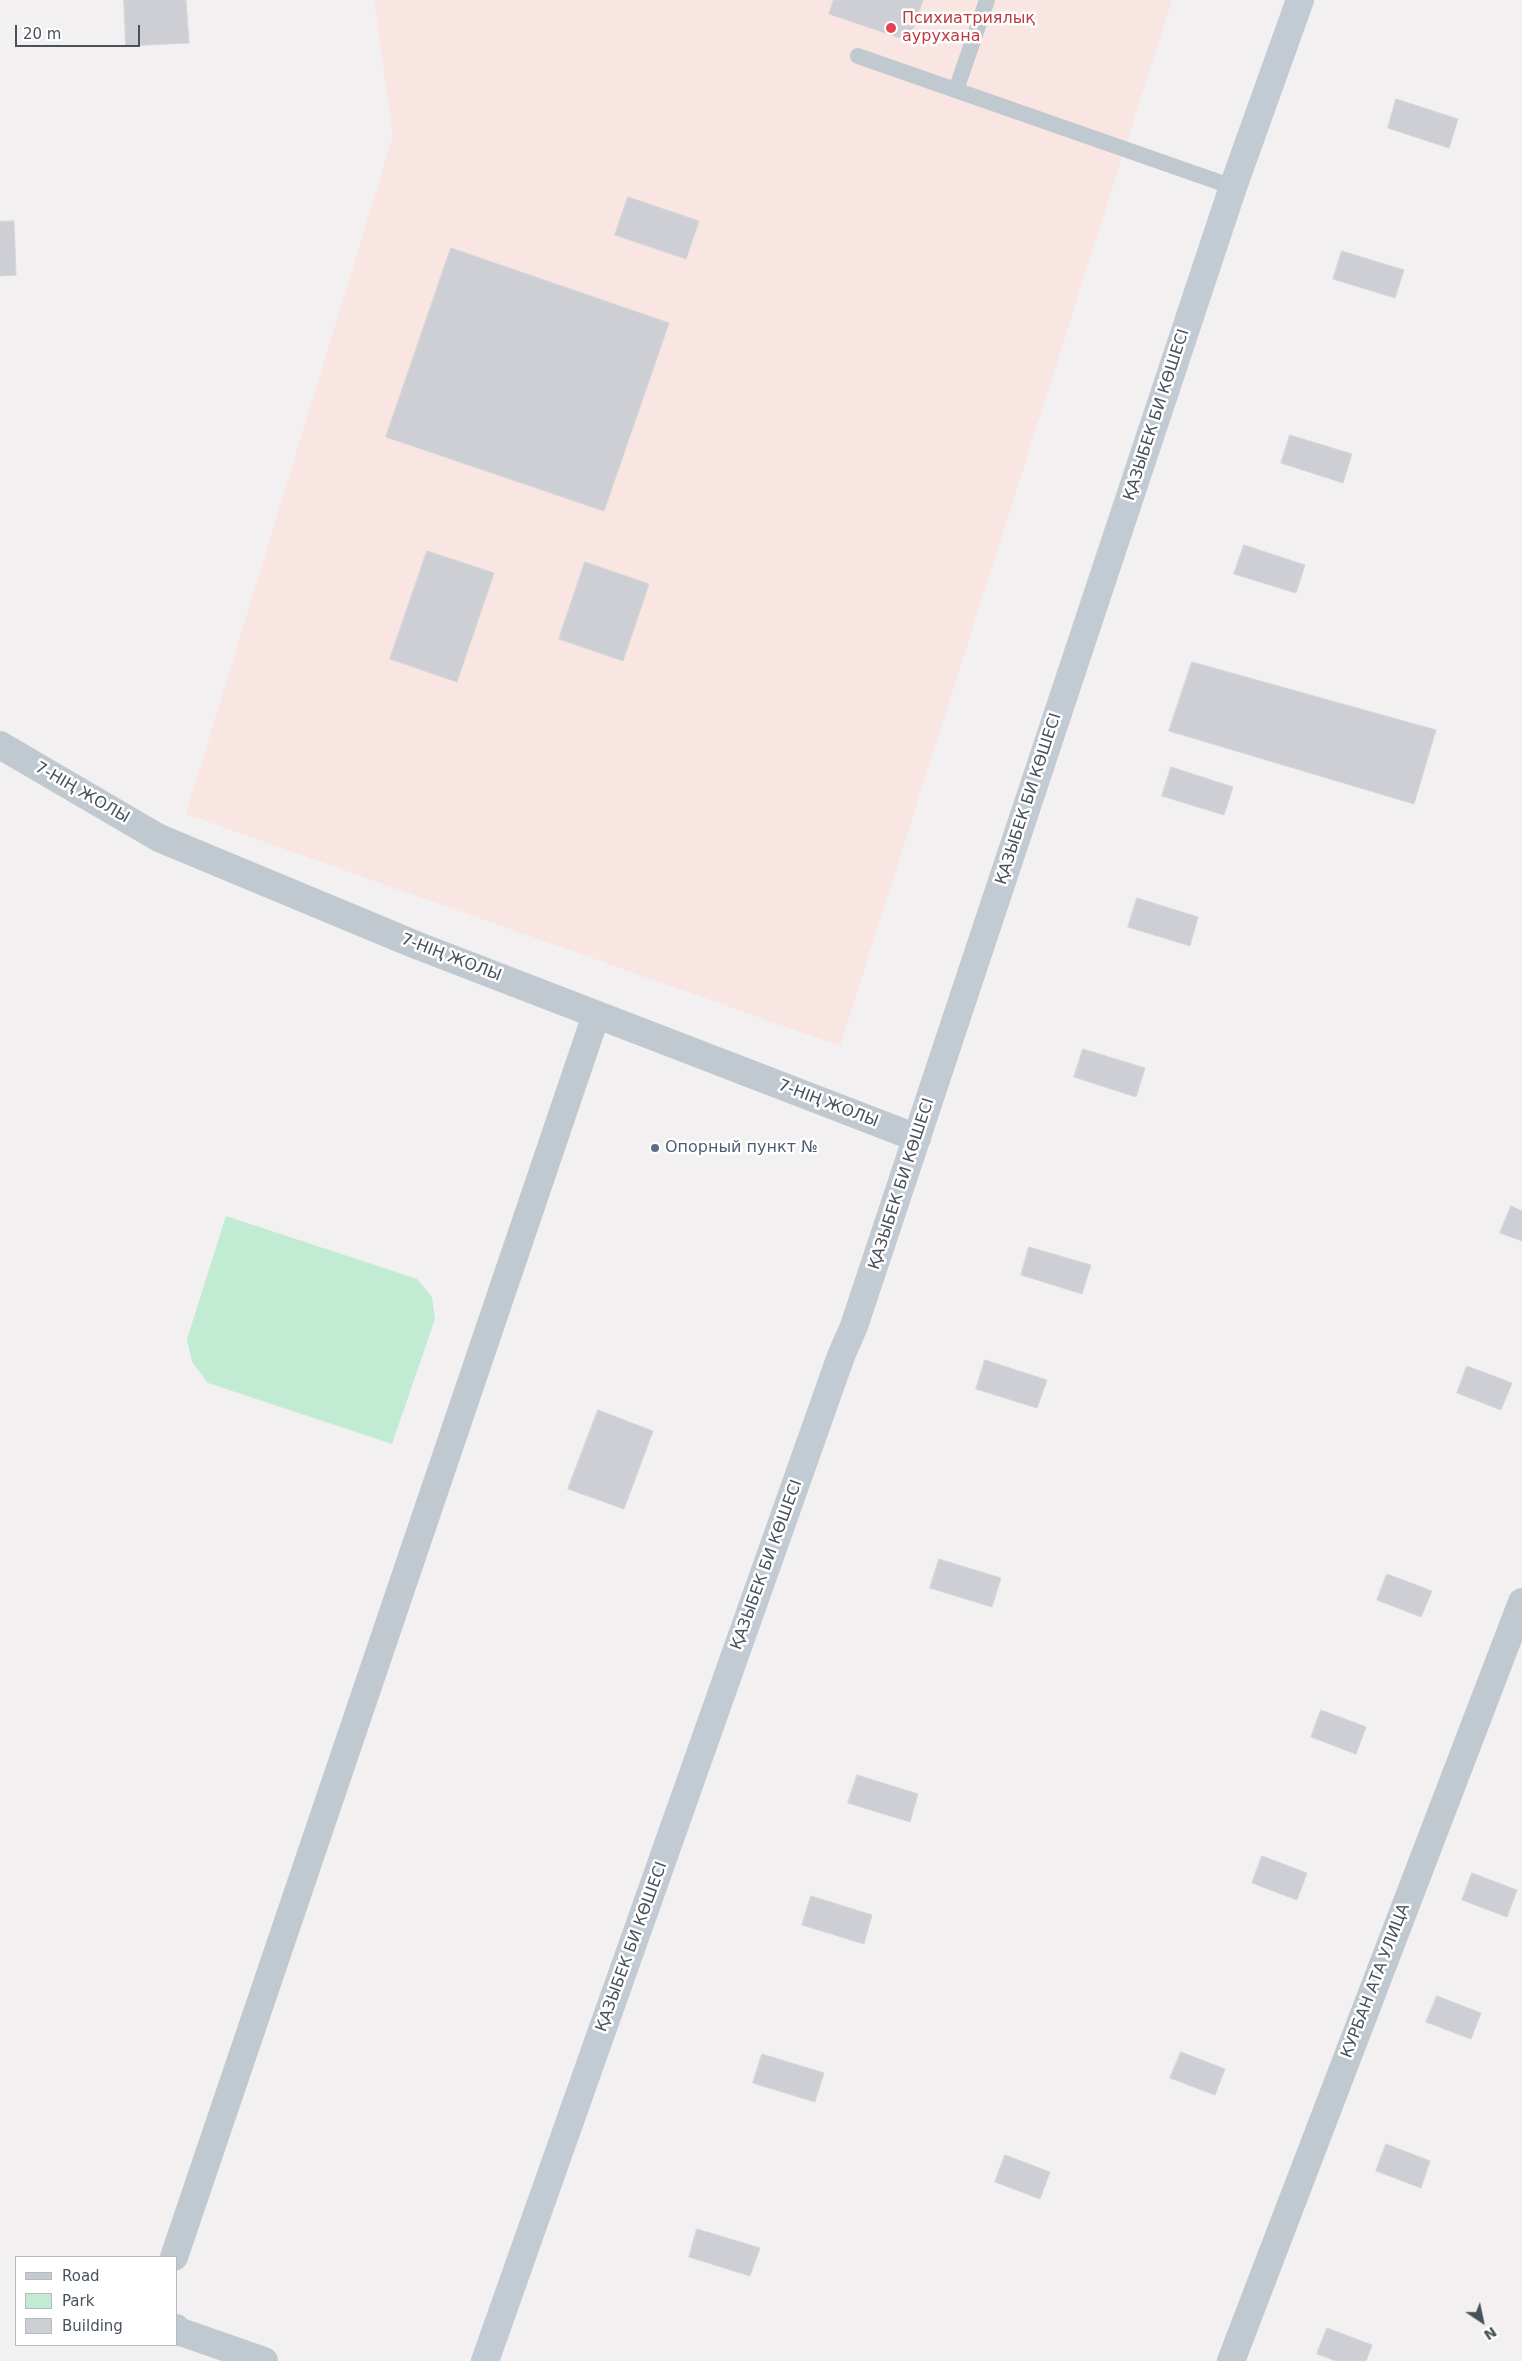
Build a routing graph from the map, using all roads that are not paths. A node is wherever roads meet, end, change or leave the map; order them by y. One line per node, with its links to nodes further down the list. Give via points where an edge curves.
1 (987, 0): 4 (lane)
2 (1300, 0): 5 (main road, ҚАЗЫБЕК БИ КӨШЕСІ)
3 (858, 56): 4 (lane)
4 (956, 90): 5 (lane)
5 (1233, 187): 8 (main road, ҚАЗЫБЕК БИ КӨШЕСІ)
6 (0, 745): 7 (street, 7-НІҢ ЖОЛЫ, via 160,838 416,945)
7 (596, 1015): 8 (street, 7-НІҢ ЖОЛЫ); 10 (street)
8 (917, 1138): 12 (main road, ҚАЗЫБЕК БИ КӨШЕСІ, via 854,1326)
9 (1522, 1602): 14 (street, КУРБАН АТА УЛИЦА)
10 (174, 2256)
11 (178, 2331): 13 (street)
12 (488, 2360)
13 (264, 2361)
14 (1231, 2361)

